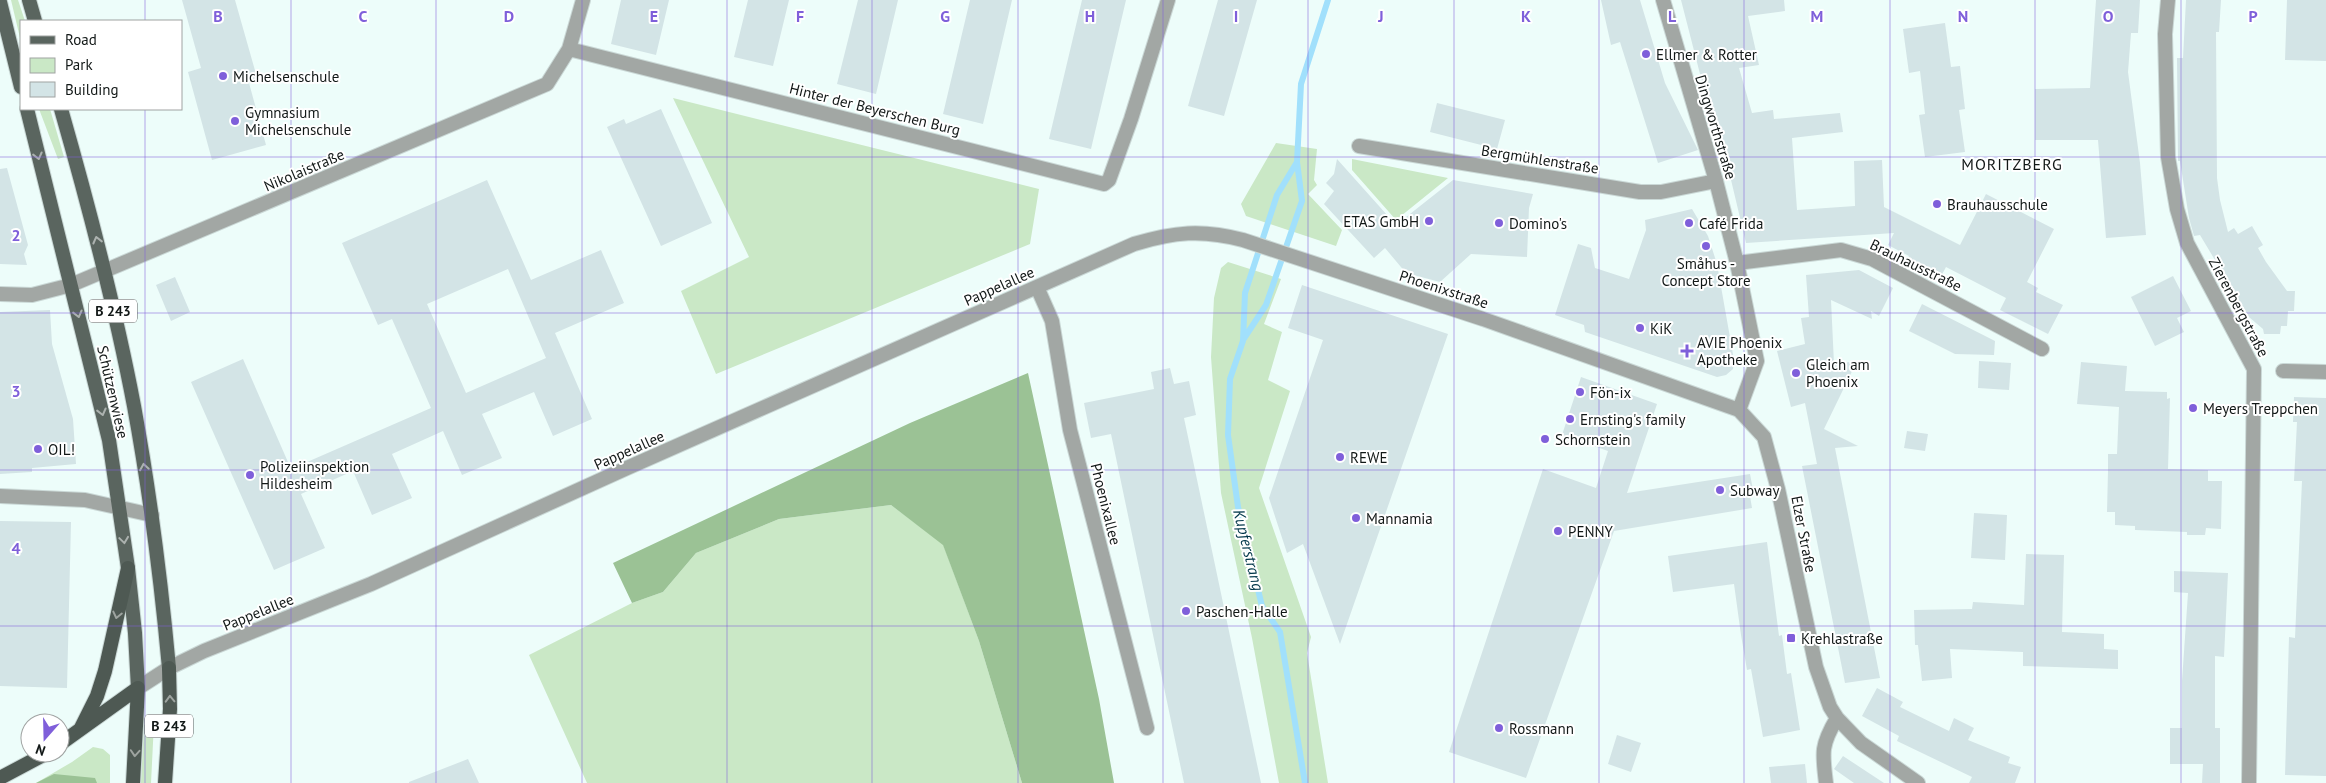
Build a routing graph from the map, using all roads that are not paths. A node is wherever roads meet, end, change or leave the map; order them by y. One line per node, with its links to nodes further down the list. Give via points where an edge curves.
1 (29, 0): 7 (main road)
2 (583, 0): 8 (street, Nikolaistraße)
3 (1168, 0): 8 (street, Hinter der Beyerschen Burg, via 1131,119 1109,180 1104,184)
4 (1663, 0): 13 (street, Dingworthstraße)
5 (2168, 0): 40 (street, Zierenbergstraße, via 2165,34 2168,157 2177,209 2187,243 2254,369)
6 (0, 2): 9 (main road)
7 (35, 20)
8 (569, 48): 16 (street, Nikolaistraße, via 547,84)
9 (20, 83)
10 (27, 110): 17 (main road, Schützenwiese / B 243, one-way to 17)
11 (61, 110): 16 (main road, Schützenwiese / B 243, one-way to 11)
12 (1358, 146): 13 (street, Bergmühlenstraße, via 1640,192 1661,192)
13 (1716, 181): 15 (street, Dingworthstraße)
14 (1134, 244): 18 (street, Pappelallee); 23 (street, Phoenixstraße, via 1166,234 1203,232 1243,240 1483,319)
15 (1737, 263): 20 (street, Brauhausstraße, via 1841,250 1872,259); 23 (street, via 1757,361)
16 (104, 272): 17 (street, Nikolaistraße); 26 (main road, Schützenwiese / B 243, one-way to 16, via 134,405)
17 (71, 285): 19 (street, Nikolaistraße, via 32,295); 25 (main road, Schützenwiese / B 243, one-way to 25, via 109,440)
18 (1037, 287): 28 (street, Pappelallee, via 371,584); 32 (street, Phoenixallee, via 1052,321 1070,430)
19 (0, 294)
20 (2042, 349)
21 (2283, 371): 22 (street)
22 (2326, 372)
23 (1739, 410): 30 (street, Elzer Straße, via 1764,438 1816,667 1823,691)
24 (0, 496): 25 (street, via 84,500)
25 (119, 509): 26 (street); 27 (main road, Schützenwiese / B 243, one-way to 27)
26 (152, 515): 28 (main road, Schützenwiese / B 243)
27 (128, 568): 29 (main road, Schützenwiese / B 243); 31 (highway, one-way to 31, via 105,671)
28 (169, 668): 29 (street, Pappelallee); 37 (highway, B 243, one-way to 28)
29 (138, 688): 31 (highway); 36 (highway, B 243, one-way to 36)
30 (1837, 718): 38 (street, via 1823,748); 39 (street, Elzer Straße, via 1861,743)
31 (81, 728): 33 (highway)
32 (1147, 728)
33 (70, 736)
34 (28, 763): 35 (highway)
35 (0, 778)
36 (133, 783)
37 (165, 783)
38 (1826, 783)
39 (1918, 783)
40 (2249, 783)

